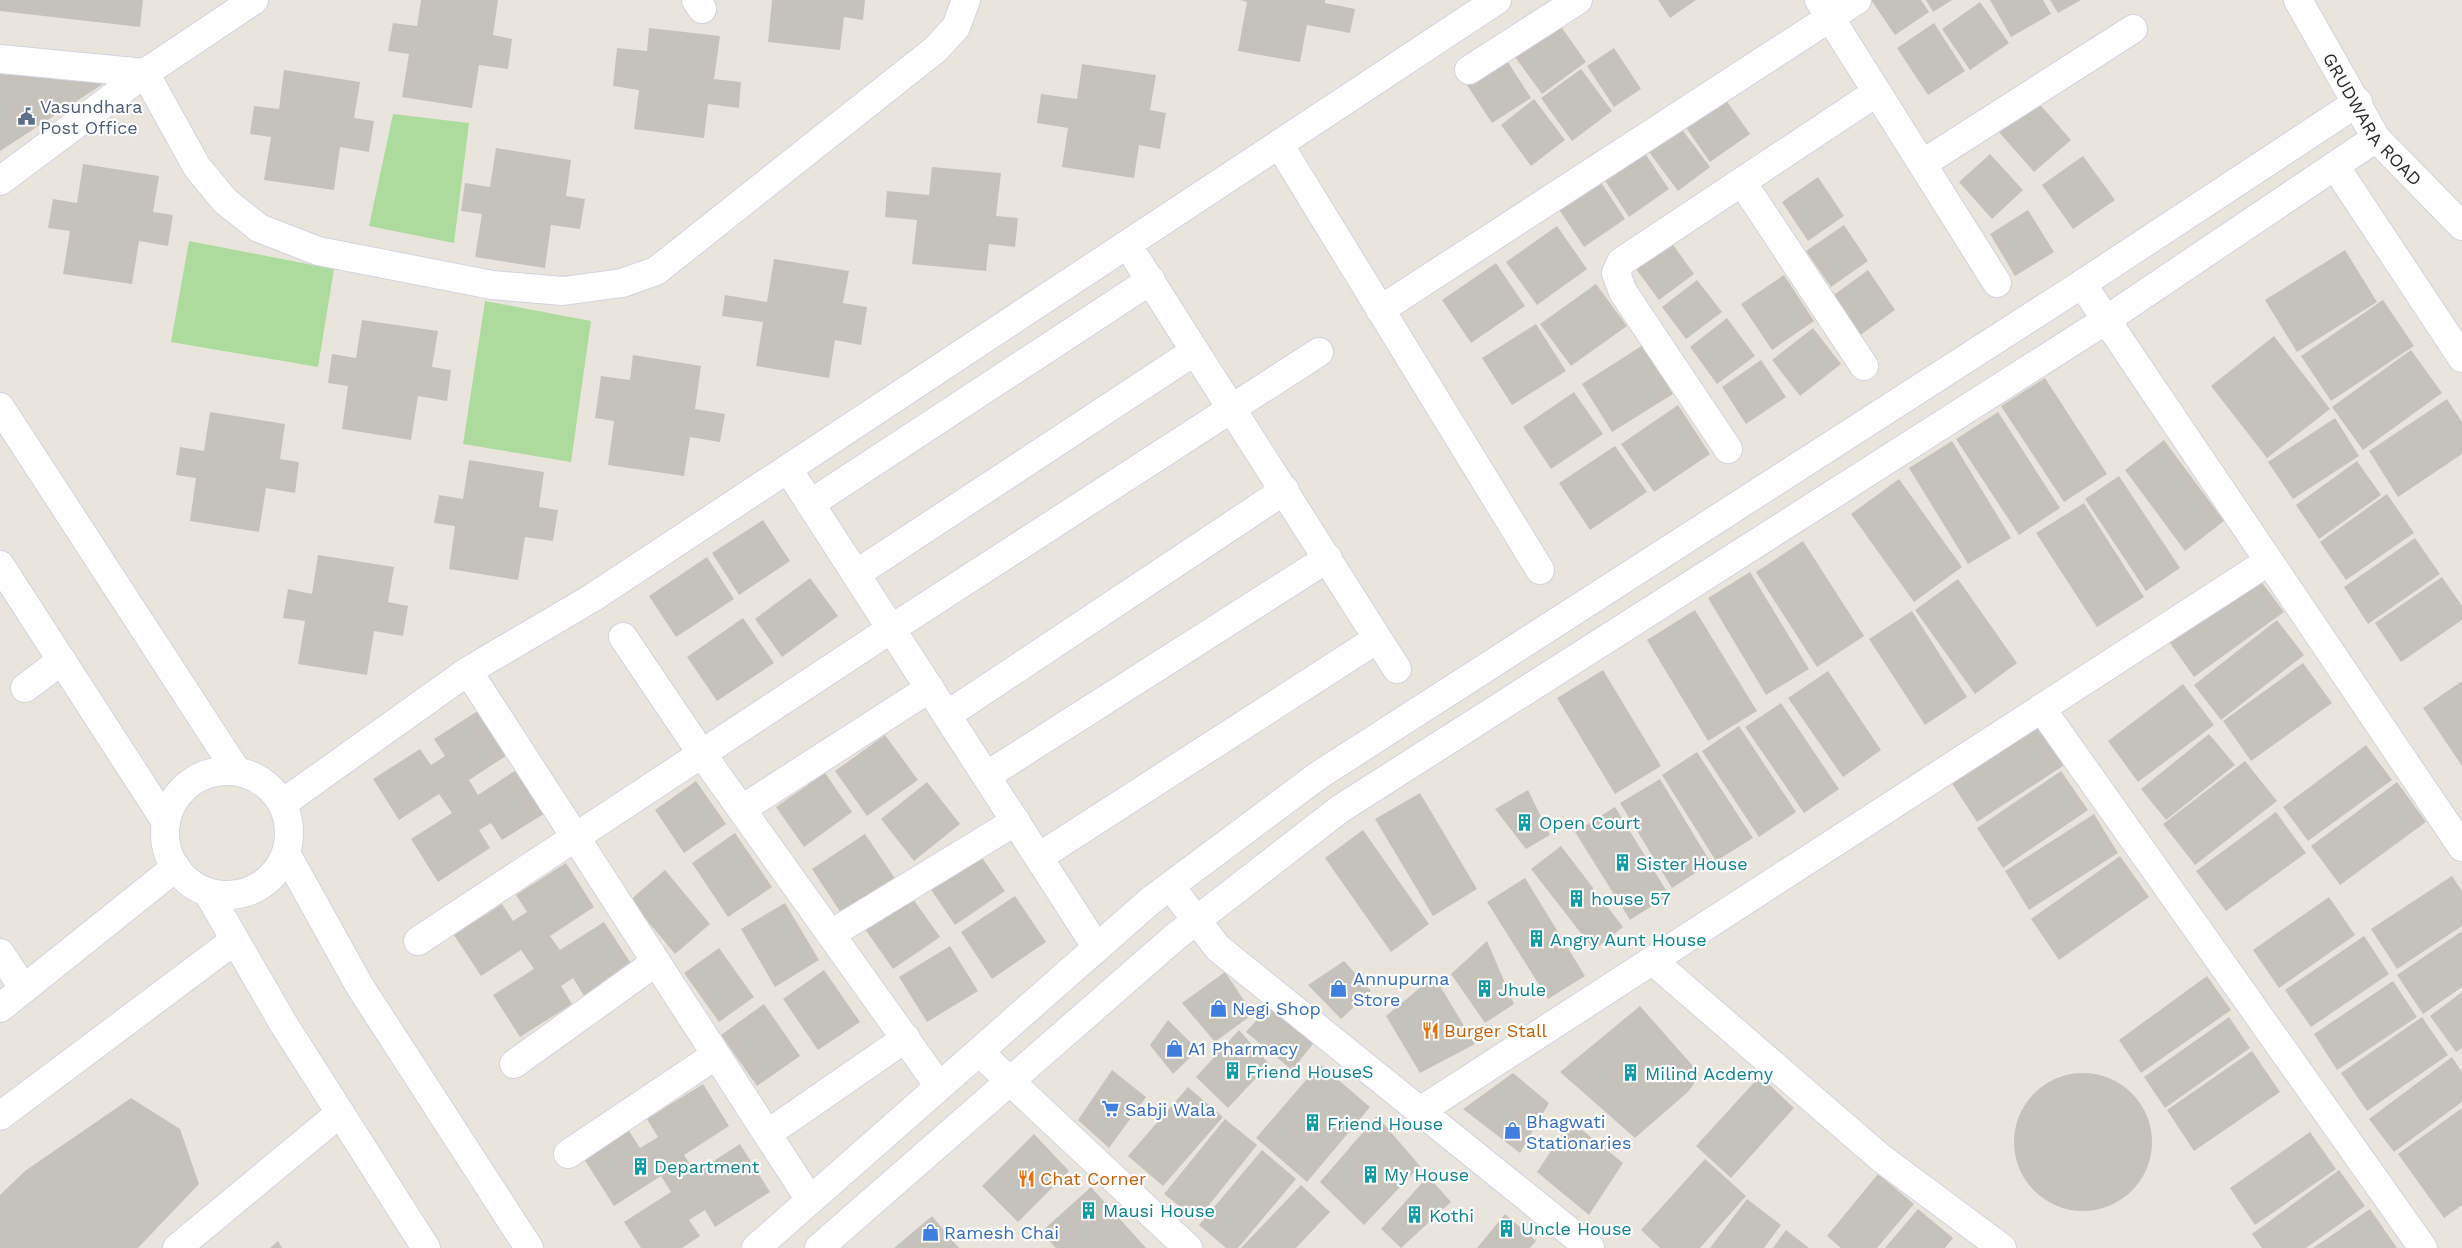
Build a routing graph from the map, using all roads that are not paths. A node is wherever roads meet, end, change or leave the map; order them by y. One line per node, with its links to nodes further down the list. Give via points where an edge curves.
1 (254, 0): 11 (street)
2 (966, 0): 11 (street, via 956,27 936,49 656,271 591,289 563,291 492,285 318,251 259,228 225,201 197,168)
3 (1496, 0): 15 (street)
4 (1578, 0): 10 (street)
5 (1857, 0): 7 (street)
6 (2298, 0): 13 (street, GRUDWARA ROAD)
7 (1825, 9): 12 (street); 23 (street)
8 (2133, 29): 16 (street)
9 (0, 59): 11 (street)
10 (1469, 70)
11 (145, 73): 18 (street)
12 (1877, 92): 16 (street); 19 (street)
13 (2358, 102): 14 (street, GRUDWARA ROAD); 22 (street)
14 (2376, 138): 17 (street); 20 (street, GRUDWARA ROAD)
15 (1278, 144): 23 (street); 32 (street)
16 (1922, 164): 21 (street)
17 (2335, 166): 24 (street); 27 (street)
18 (0, 181)
19 (1742, 182): 28 (street); 31 (street, via 1621,262 1616,273 1623,292)
20 (2462, 226)
21 (1997, 283)
22 (2082, 284): 24 (street); 62 (street, via 1319,775)
23 (1380, 310): 38 (street)
24 (2106, 320): 36 (street); 64 (street, via 1340,810)
25 (1196, 350): 30 (street); 34 (street, via 1144,270); 39 (street)
26 (1319, 352): 30 (street)
27 (2462, 358)
28 (1864, 366)
29 (0, 407): 51 (street)
30 (1232, 408): 33 (street); 40 (street)
31 (1728, 449)
32 (788, 469): 34 (street); 45 (street, via 592,598)
33 (1285, 490): 35 (street); 49 (street)
34 (810, 504): 39 (street)
35 (1328, 558): 42 (street); 52 (street)
36 (2269, 561): 48 (street); 58 (street)
37 (0, 565): 43 (street)
38 (1540, 570)
39 (856, 574): 40 (street)
40 (891, 629): 47 (street); 50 (street)
41 (623, 637): 50 (street)
42 (1377, 639): 44 (street); 60 (street)
43 (62, 660): 46 (street); 56 (street)
44 (1397, 669)
45 (468, 670): 53 (street); 57 (street)
46 (25, 688)
47 (930, 688): 49 (street); 54 (street)
48 (2041, 708): 70 (street); 94 (street)
49 (947, 715): 52 (street)
50 (702, 754): 54 (street); 57 (street)
51 (236, 770): 53 (street, via 261,779); 56 (street, via 205,773 183,786 168,810)
52 (986, 776): 55 (street)
53 (282, 803): 59 (street, via 290,832)
54 (742, 809): 65 (street)
55 (1016, 821): 60 (street); 65 (street)
56 (166, 822): 61 (street, via 164,834 170,860)
57 (575, 838): 67 (street); 71 (street)
58 (2462, 847)
59 (287, 855): 63 (street, via 277,872 254,889 228,896); 88 (street, via 359,985)
60 (1039, 857): 68 (street)
61 (176, 867): 63 (street, via 185,880); 72 (street)
62 (1170, 886): 64 (street); 68 (street)
63 (208, 893): 66 (street)
64 (1197, 921): 78 (street); 80 (street, via 1218,948)
65 (831, 934): 74 (street)
66 (235, 940): 81 (street, via 282,1023); 82 (street)
67 (418, 941)
68 (1097, 948): 75 (street)
69 (0, 953): 72 (street)
70 (1652, 961): 80 (street); 93 (street, via 1881,1158)
71 (656, 962): 76 (street); 77 (street)
72 (24, 989): 73 (street)
73 (0, 1008)
74 (906, 1038): 79 (street); 83 (street)
75 (979, 1052): 78 (street); 79 (street)
76 (716, 1055): 83 (street); 84 (street)
77 (514, 1064)
78 (1011, 1082): 90 (street); 91 (street)
79 (939, 1086): 85 (street)
80 (1420, 1112): 92 (street)
81 (340, 1113): 86 (street); 87 (street)
82 (0, 1116)
83 (767, 1134): 85 (street)
84 (568, 1154)
85 (810, 1200): 89 (street)
86 (177, 1248)
87 (426, 1248)
88 (529, 1248)
89 (756, 1248)
90 (819, 1248)
91 (1188, 1248)
92 (1590, 1248)
93 (2002, 1248)
94 (2422, 1248)

